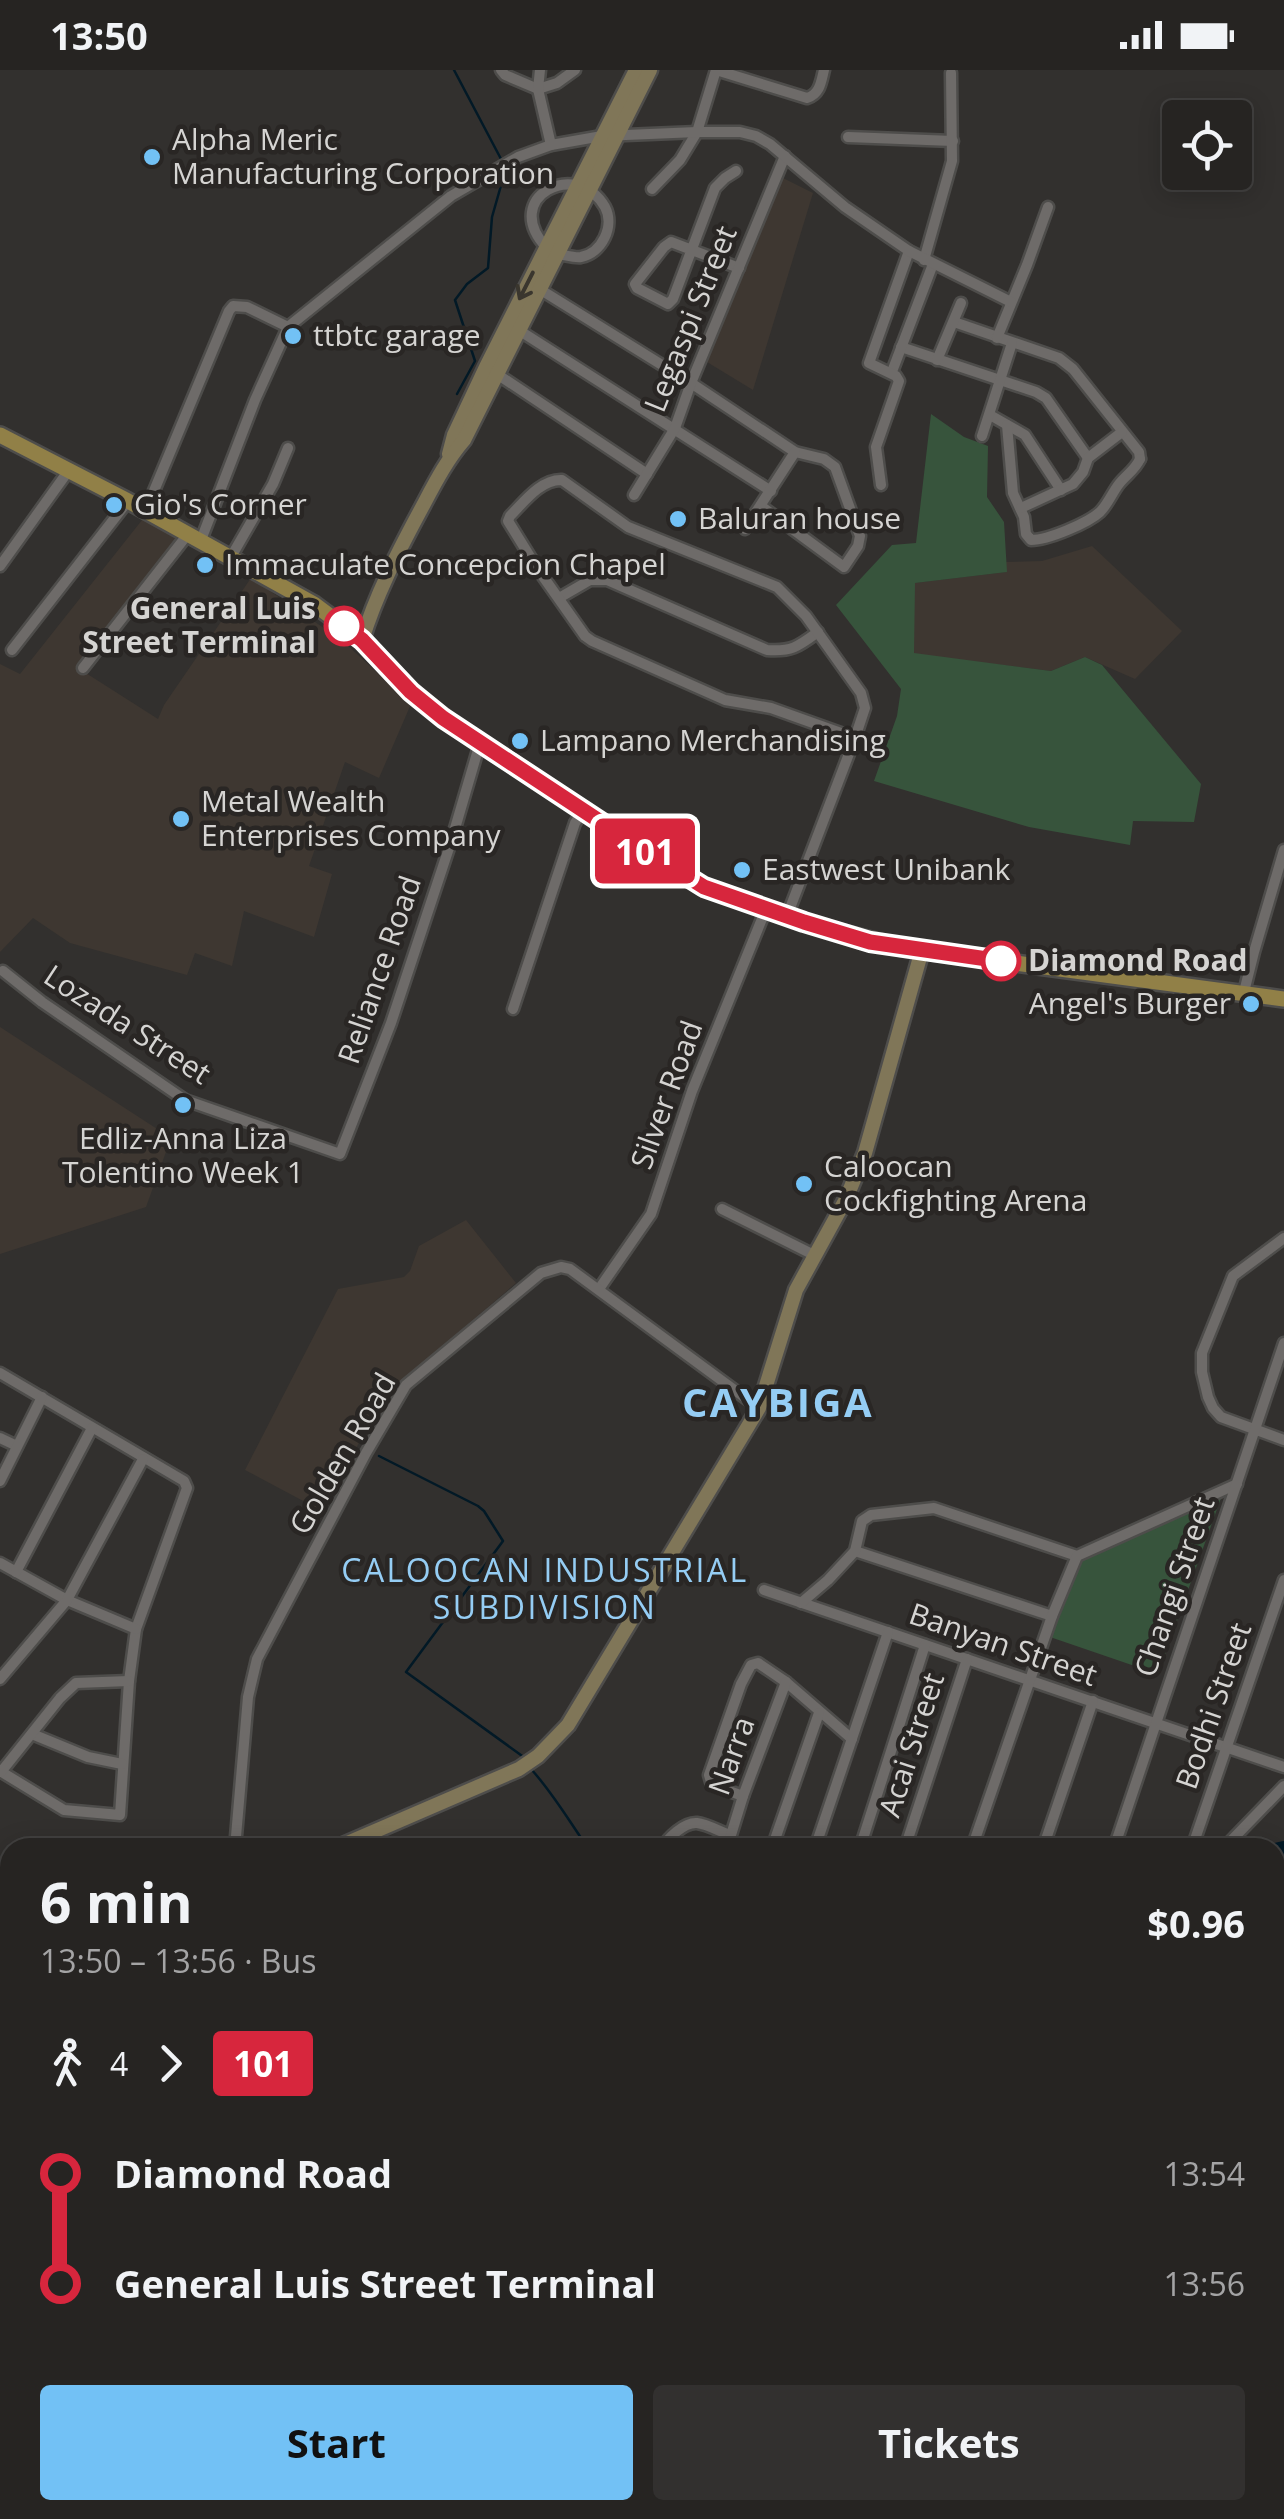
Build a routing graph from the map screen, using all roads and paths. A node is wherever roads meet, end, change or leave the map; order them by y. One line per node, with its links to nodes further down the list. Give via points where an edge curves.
1 (502, 70): 9 (street)
2 (540, 70): 9 (street)
3 (575, 70): 9 (street)
4 (636, 70): 11 (main road)
5 (650, 70): 11 (main road)
6 (716, 70): 7 (street, via 807,98 819,90); 10 (street)
7 (824, 70)
8 (951, 73): 13 (street)
9 (538, 89): 14 (street)
10 (697, 132): 11 (street); 15 (street, via 756,136); 18 (street)
11 (609, 136): 14 (street); 17 (main road)
12 (848, 138): 13 (street)
13 (953, 141): 23 (street)
14 (550, 145): 29 (street, via 451,196)
15 (785, 156): 22 (street); 24 (street, Legaspi Street)
16 (736, 171): 20 (street, via 716,188)
17 (583, 189): 21 (main road); 21 (street, via 562,184 539,196 532,222); 21 (street, via 604,207 605,239 580,258)
18 (652, 189)
19 (1048, 206): 26 (street)
20 (691, 249): 20 (street, via 671,242 664,247 637,288 668,304); 24 (street)
21 (552, 250): 25 (main road); 30 (main road, one-way to 30)
22 (910, 252): 23 (street); 52 (street, via 869,363 900,381 876,447)
23 (928, 262): 26 (street); 33 (street)
24 (739, 268): 38 (street, Legaspi Street)
25 (541, 290): 30 (main road); 38 (street)
26 (1011, 302): 31 (street)
27 (961, 303): 28 (street)
28 (954, 322): 31 (street); 34 (street)
29 (288, 327): 59 (street, via 247,307 229,311); 61 (street)
30 (514, 328): 36 (main road); 41 (street)
31 (997, 338): 32 (street)
32 (1012, 343): 37 (street); 42 (street, via 1073,369)
33 (902, 347): 34 (street); 35 (street)
34 (937, 360): 37 (street)
35 (892, 369)
36 (492, 371): 51 (street); 66 (main road, via 454,435)
37 (999, 381): 39 (street); 47 (street, via 1046,398)
38 (691, 383): 41 (street, Legaspi Street); 46 (street)
39 (990, 415): 40 (street); 44 (street)
40 (1007, 425): 53 (street, via 1025,436); 58 (street, via 1010,477)
41 (675, 428): 51 (street, Legaspi Street); 54 (street)
42 (1122, 432): 47 (street); 48 (street)
43 (0, 435): 50 (main road)
44 (982, 436)
45 (288, 448): 62 (street)
46 (795, 452): 54 (street); 57 (street, via 835,467 858,546 844,567)
47 (1088, 458): 53 (street, via 1073,484)
48 (1140, 459): 49 (street); 58 (street, via 1102,510 1040,540 1026,534)
49 (1154, 462)
50 (69, 470): 56 (main road); 63 (street)
51 (647, 474): 55 (street, Legaspi Street)
52 (881, 485)
53 (1061, 490): 58 (street)
54 (771, 491): 57 (street)
55 (634, 495)
56 (128, 500): 59 (main road); 67 (street)
57 (762, 506): 60 (street)
58 (1021, 508)
59 (146, 510): 61 (main road)
60 (745, 528)
61 (194, 537): 62 (main road); 68 (street)
62 (231, 556): 66 (main road)
63 (0, 566)
64 (560, 598): 65 (street, via 590,580 607,580 767,650 784,652); 65 (street, via 508,521 553,479 571,484 628,527 777,587); 69 (street, via 585,636 610,649 724,700 771,708)
65 (818, 632): 69 (street, via 861,693 865,708)
66 (362, 640): 70 (main road, via 424,704)
67 (12, 650)
68 (83, 668)
69 (856, 738): 74 (street)
70 (480, 743): 71 (main road); 80 (street, Reliance Road, via 391,1023)
71 (583, 810): 73 (main road, via 704,887); 79 (street)
72 (1284, 850): 77 (street)
73 (766, 909): 74 (main road); 84 (street, Silver Road, via 692,1091 651,1214)
74 (787, 916): 75 (main road)
75 (922, 950): 77 (main road); 83 (main road, via 865,1152)
76 (3, 971): 80 (street, Lozada Street, via 184,1100)
77 (1244, 992): 78 (main road)
78 (1284, 999)
79 (513, 1009)
80 (340, 1154)
81 (722, 1209): 83 (street)
82 (1284, 1238): 90 (street, via 1233,1276 1202,1353 1213,1408)
83 (814, 1254): 88 (main road)
84 (599, 1289): 88 (street, Golden Road); 125 (street, Golden Road, via 570,1269 541,1273 406,1385 257,1660)
85 (1284, 1344): 90 (street, Changi Street)
86 (0, 1374): 87 (street)
87 (42, 1398): 89 (street); 93 (street)
88 (759, 1408): 126 (main road, via 568,1726 528,1763)
89 (92, 1428): 94 (street); 100 (street)
90 (1255, 1430): 92 (street); 96 (street, Changi Street)
91 (0, 1438): 93 (street)
92 (1284, 1440)
93 (18, 1446): 95 (street)
94 (143, 1459): 103 (street); 106 (street, via 188,1488)
95 (0, 1481)
96 (1236, 1484): 98 (street); 116 (street, Changi Street)
97 (854, 1551): 98 (street, via 862,1521 871,1516 934,1508); 104 (street); 105 (street)
98 (1077, 1556): 105 (street)
99 (0, 1563): 100 (street)
100 (16, 1572): 103 (street)
101 (1284, 1580): 119 (street, Bodhi Street)
102 (764, 1590): 104 (street, Banyan Street)
103 (67, 1600): 106 (street); 110 (street)
104 (801, 1603): 107 (street, Banyan Street)
105 (1052, 1616): 111 (street)
106 (136, 1629): 112 (street)
107 (888, 1632): 108 (street, Banyan Street); 118 (street)
108 (926, 1645): 109 (street, Banyan Street); 132 (street)
109 (967, 1659): 111 (street, Banyan Street); 133 (street, Acai Street)
110 (0, 1679)
111 (1030, 1680): 114 (street, Banyan Street); 134 (street)
112 (128, 1682): 117 (street, via 76,1683); 120 (street)
113 (786, 1682): 115 (street); 124 (street, Narra); 124 (street, via 758,1663 741,1684 709,1775 712,1785)
114 (1094, 1701): 116 (street, Banyan Street); 135 (street)
115 (819, 1713): 118 (street); 130 (street)
116 (1156, 1722): 119 (street, Banyan Street); 136 (street, Changi Street)
117 (32, 1734): 120 (street); 122 (street)
118 (852, 1739): 131 (street)
119 (1226, 1746): 121 (street, Banyan Street); 137 (street, Bodhi Street)
120 (122, 1764): 122 (street, via 120,1815 64,1810)
121 (1284, 1766)
122 (0, 1772)
123 (1284, 1786): 138 (street)
124 (743, 1796): 129 (street, Narra)
125 (236, 1838)
126 (359, 1838)
127 (669, 1838): 128 (street, via 695,1822)
128 (724, 1838)
129 (730, 1838)
130 (775, 1838)
131 (818, 1838)
132 (863, 1838)
133 (908, 1838)
134 (975, 1838)
135 (1046, 1838)
136 (1117, 1838)
137 (1195, 1838)
138 (1234, 1838)

